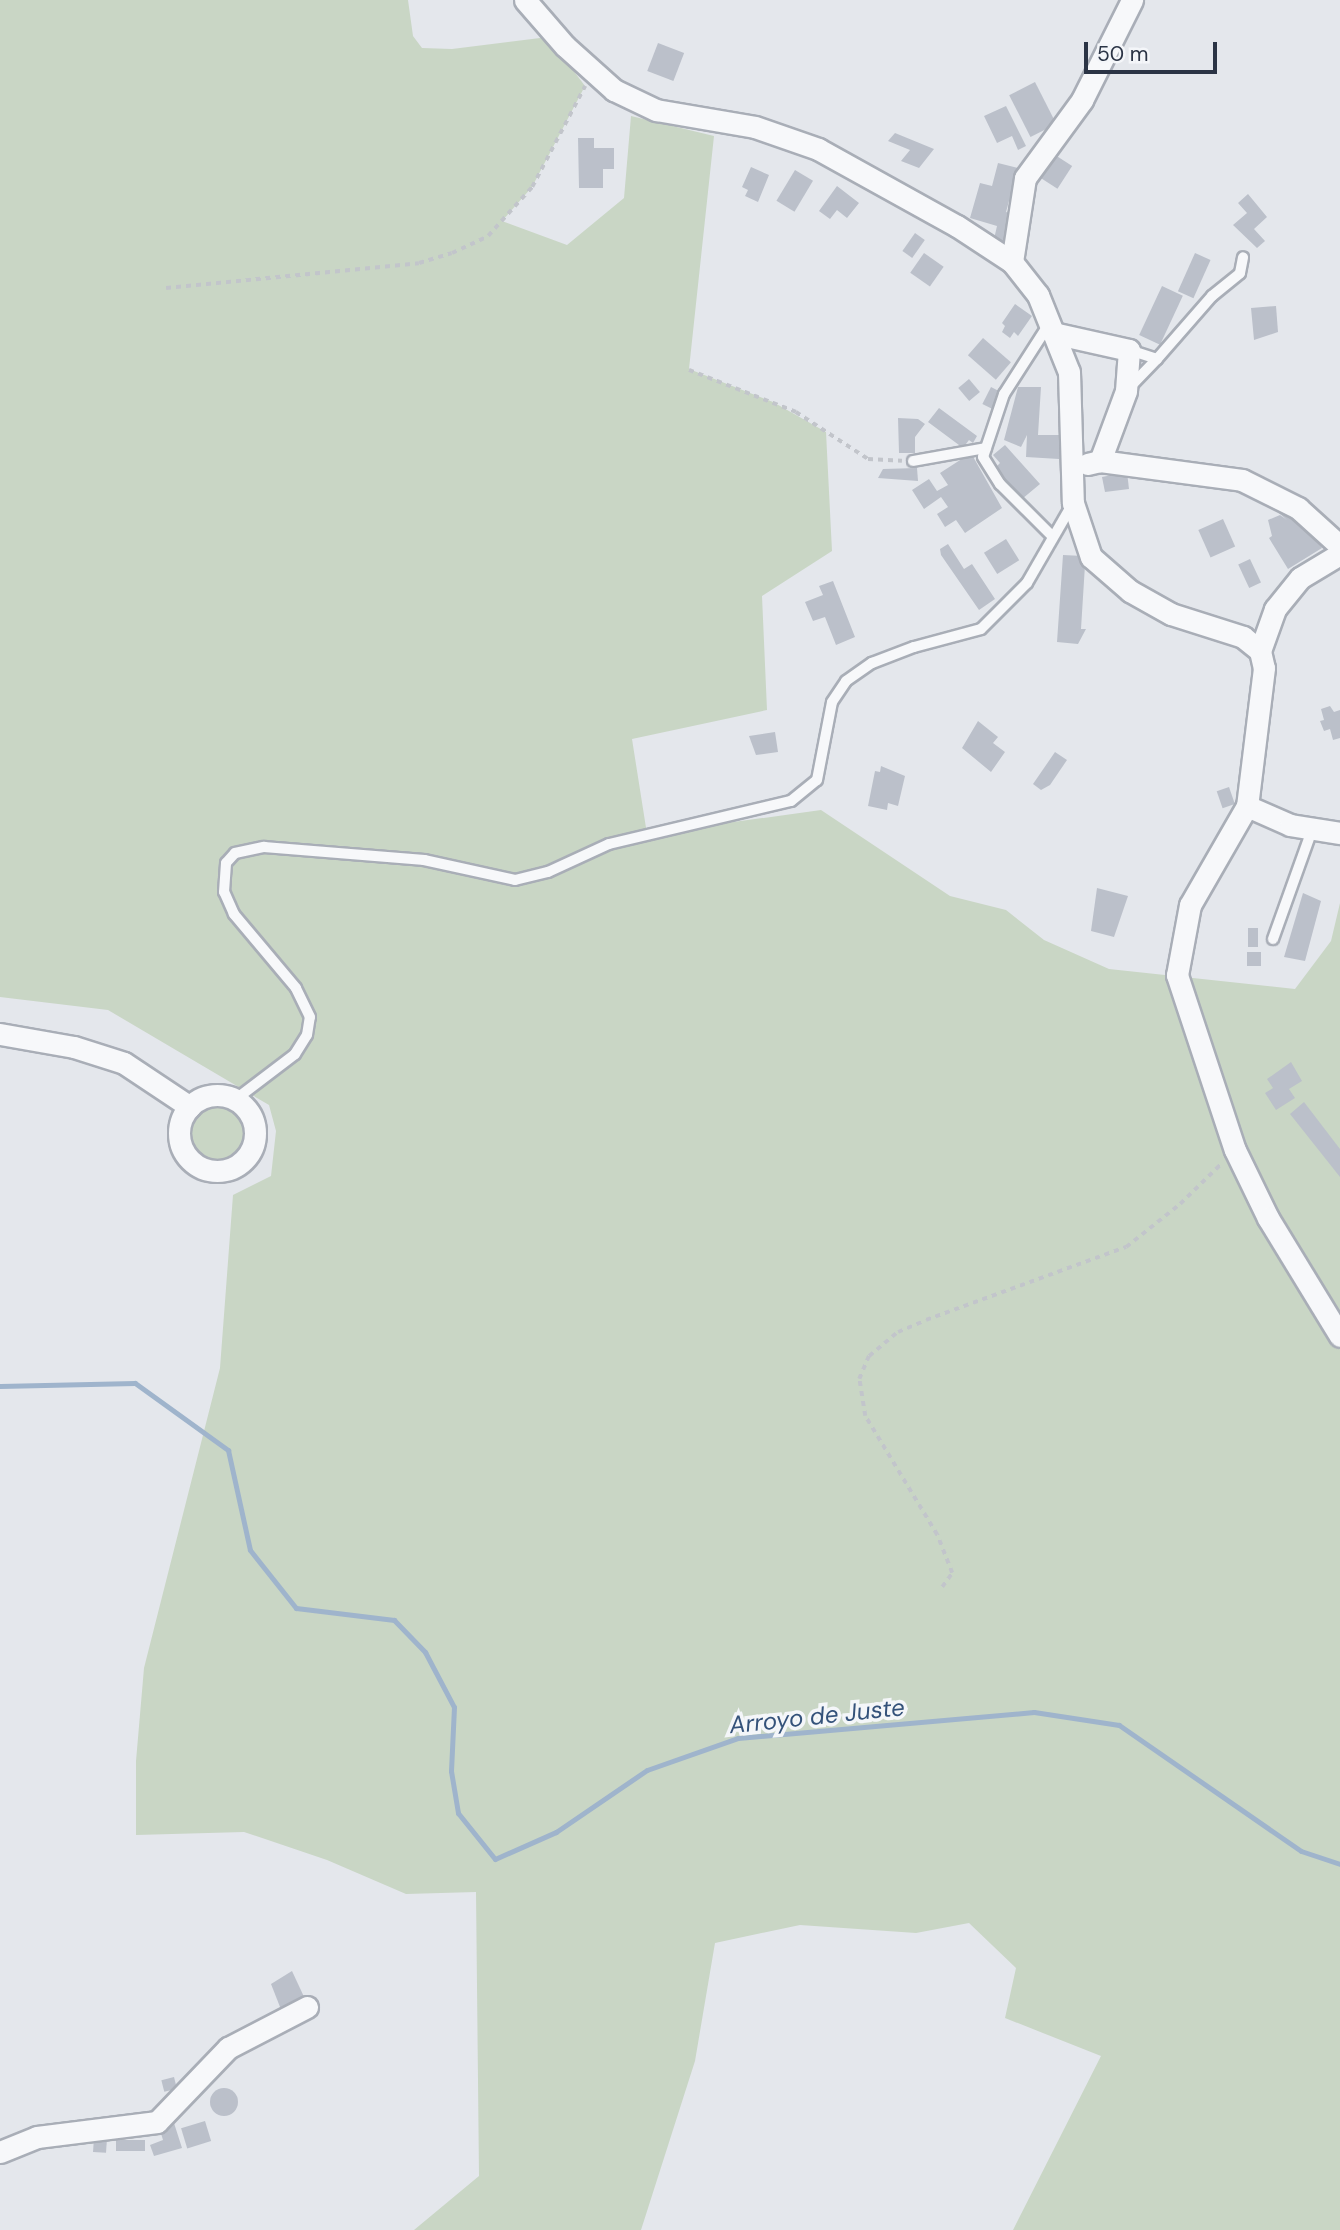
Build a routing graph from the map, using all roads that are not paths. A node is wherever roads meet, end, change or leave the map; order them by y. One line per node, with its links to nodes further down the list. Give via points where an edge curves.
1 (525, 0): 4 (street, via 614,90 656,110 755,127 817,149 957,226)
2 (1132, 0): 4 (street, via 1082,100 1024,178)
3 (1243, 257): 7 (lane, via 1240,273 1212,296)
4 (1012, 262): 5 (street, via 1038,295)
5 (1051, 328): 6 (street); 9 (lane, via 1004,394); 12 (street, via 1069,373)
6 (1129, 350): 7 (lane); 8 (street)
7 (1157, 359): 8 (lane)
8 (1126, 391): 11 (street)
9 (986, 449): 10 (lane); 14 (lane, via 983,457 1000,484)
10 (913, 461)
11 (1100, 461): 12 (street); 15 (street, via 1242,480 1298,508)
12 (1075, 462): 13 (street)
13 (1073, 503): 14 (lane); 17 (street, via 1091,556 1130,591 1171,614 1243,637)
14 (1052, 536): 23 (lane, via 1027,583 981,629 893,655 846,681 832,702 817,780 791,801 609,844 548,872 515,880 424,860 264,847 235,853 222,879 229,903 296,988 310,1017 307,1035 295,1054)
15 (1340, 546)
16 (1340, 554): 17 (street, via 1300,578 1275,609)
17 (1261, 651): 18 (street, via 1264,668)
18 (1247, 806): 19 (street); 25 (street, via 1191,905 1177,975 1235,1150 1268,1218)
19 (1312, 830): 20 (street); 21 (lane)
20 (1340, 833)
21 (1273, 939)
22 (0, 1034): 24 (street, via 92,1051 155,1080)
23 (236, 1099): 24 (street, via 210,1096); 24 (street, via 255,1123 256,1140 245,1160 231,1170 214,1172 196,1166 183,1151 179,1130)
24 (190, 1107)
25 (1340, 1336)
26 (307, 2007): 27 (street, via 228,2048 157,2122 37,2137)
27 (0, 2152)

